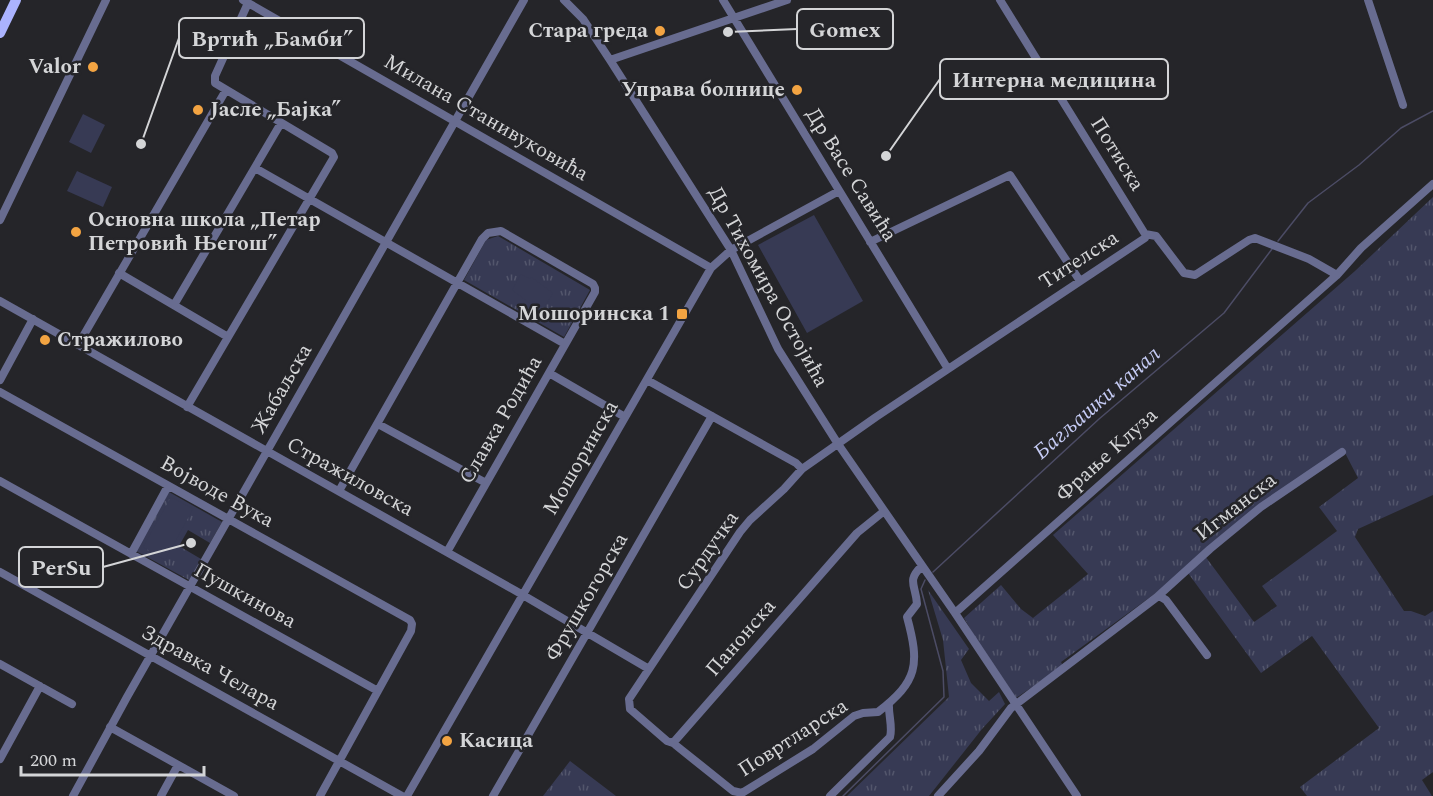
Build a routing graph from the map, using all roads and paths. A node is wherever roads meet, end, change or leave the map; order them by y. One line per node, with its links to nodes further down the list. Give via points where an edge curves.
1 (16, 0): 11 (main road)
2 (106, 0): 21 (street)
3 (524, 0): 15 (street, Жабаљска)
4 (564, 0): 12 (street, Др Тихомира Остојића)
5 (723, 0): 10 (street, Др Васе Савића)
6 (788, 0): 10 (street)
7 (1000, 0): 22 (street, Потиска)
8 (1368, 0): 14 (street)
9 (246, 2): 13 (street, via 214,78); 15 (street, Милана Станивуковића)
10 (733, 18): 12 (street); 19 (street, Др Васе Савића)
11 (0, 33)
12 (610, 60): 25 (street, Др Тихомира Остојића)
13 (226, 90): 16 (street); 27 (street)
14 (1403, 105)
15 (456, 121): 24 (street, Жабаљска); 26 (street, Милана Станивуковића)
16 (281, 123): 17 (street); 20 (street, via 334,155)
17 (255, 168): 20 (street); 32 (street)
18 (1433, 184): 28 (street, Фрање Клуза, via 1361,248)
19 (839, 191): 23 (street, Др Васе Савића); 25 (street, Мошоринска)
20 (311, 199): 24 (street); 34 (street)
21 (0, 220)
22 (1145, 234): 28 (street, Тителска, via 1156,236 1184,273 1190,275 1255,238 1309,259); 29 (street, Тителска, via 1145,238)
23 (870, 242): 29 (street, via 1007,175 1013,177); 37 (street, Др Васе Савића)
24 (387, 243): 30 (street); 47 (street, Жабаљска)
25 (731, 250): 26 (street, Мошоринска); 46 (street, Др Тихомира Остојића, via 778,349)
26 (711, 268): 40 (street, Мошоринска)
27 (119, 273): 32 (street); 36 (street)
28 (1336, 276): 63 (street, Фрање Клуза)
29 (1080, 281): 37 (street, Тителска)
30 (457, 283): 35 (street); 35 (street, Славка Родића, via 482,239 497,231 593,284 595,292); 45 (street)
31 (0, 301): 33 (street, Стражиловска)
32 (174, 305): 34 (street)
33 (33, 319): 36 (street, Стражиловска); 39 (street)
34 (228, 337): 42 (street)
35 (565, 344): 38 (street, Славка Родића)
36 (78, 345): 42 (street, Стражиловска)
37 (948, 369): 46 (street, Тителска)
38 (549, 373): 44 (street); 51 (street, Славка Родића)
39 (0, 380)
40 (647, 380): 43 (street); 44 (street, Мошоринска)
41 (0, 392): 52 (street, Војводе Вука)
42 (187, 407): 47 (street, Стражиловска)
43 (712, 416): 49 (street); 64 (street, Фрушкогорска)
44 (625, 417): 61 (street, Мошоринска)
45 (378, 424): 51 (street); 53 (street)
46 (838, 444): 49 (street, Сурдучка); 54 (street)
47 (267, 451): 53 (street, Стражиловска); 55 (street, Жабаљска)
48 (1342, 452): 62 (street, Игманска, via 1261,507)
49 (802, 469): 68 (street, Сурдучка, via 740,532)
50 (0, 481): 57 (street, Пушкинова)
51 (486, 483): 56 (street, Славка Родића)
52 (168, 486): 55 (street, Војводе Вука); 57 (street)
53 (339, 491): 56 (street, Стражиловска)
54 (884, 512): 58 (street); 77 (street, Панонска, via 857,533)
55 (228, 519): 60 (street, Жабаљска); 70 (street, Војводе Вука, via 412,622)
56 (447, 552): 61 (street, Стражиловска)
57 (131, 554): 60 (street, Пушкинова)
58 (922, 566): 63 (street); 71 (street, Повртларска, via 912,582 917,604 907,615 915,653 914,670)
59 (0, 572): 66 (street, Здравка Челара)
60 (190, 586): 66 (street, Жабаљска); 70 (street, Пушкинова)
61 (522, 594): 64 (street, Стражиловска); 86 (street, Мошоринска)
62 (1156, 597): 65 (street, via 1166,600); 73 (street, Игманска)
63 (955, 614): 73 (street)
64 (587, 632): 68 (street, Стражиловска); 87 (street, Фрушкогорска)
65 (1207, 655)
66 (150, 656): 76 (street, Жабаљска); 79 (street, Здравка Челара)
67 (0, 664): 69 (street)
68 (650, 669): 77 (street, Сурдучка, via 629,699 629,706 667,741)
69 (40, 686): 72 (street); 78 (street)
70 (378, 691): 79 (street)
71 (889, 703): 74 (street, Повртларска); 75 (street)
72 (72, 704)
73 (1015, 705): 89 (street, Игманска); 90 (street)
74 (878, 712): 75 (street, Повртларска); 77 (street, Повртларска, via 854,716 813,749 742,793)
75 (888, 715): 88 (street, via 890,737)
76 (110, 727): 80 (street); 81 (street, Жабаљска)
77 (673, 742)
78 (0, 759)
79 (339, 761): 84 (street); 85 (street, Здравка Челара)
80 (178, 765): 82 (street); 83 (street)
81 (73, 796)
82 (161, 796)
83 (234, 796)
84 (320, 796)
85 (402, 796)
86 (407, 796)
87 (493, 796)
88 (830, 796)
89 (938, 796)
90 (1077, 796)

